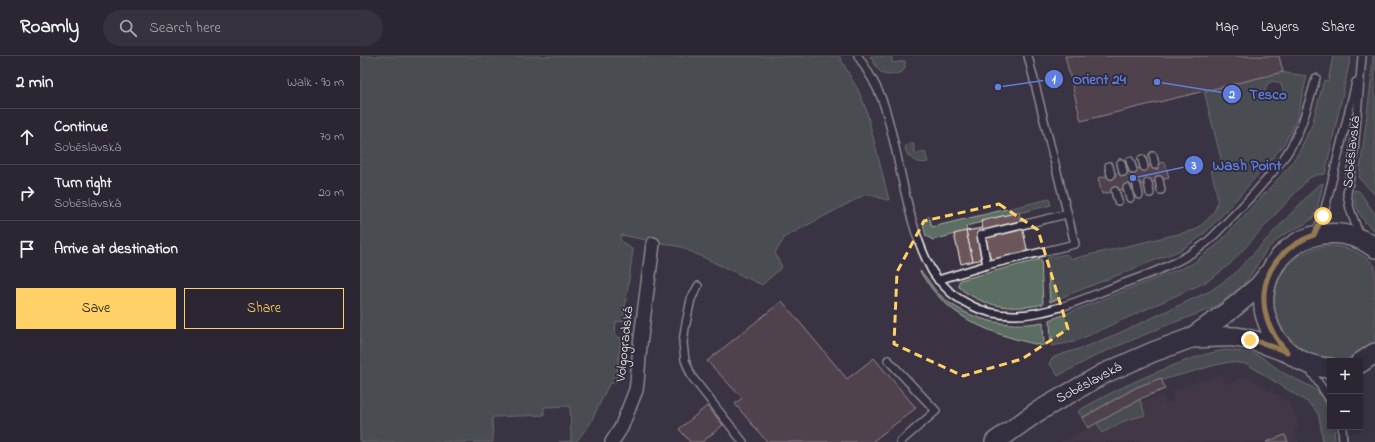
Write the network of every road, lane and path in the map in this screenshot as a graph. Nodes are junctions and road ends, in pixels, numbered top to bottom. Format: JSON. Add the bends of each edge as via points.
{"nodes":[{"id":1,"x":858,"y":56,"type":"edge"},
{"id":2,"x":1028,"y":56,"type":"edge"},
{"id":3,"x":1362,"y":59,"type":"edge"},
{"id":4,"x":1316,"y":78,"type":"dead end"},
{"id":5,"x":1153,"y":156,"type":"dead end"},
{"id":6,"x":1142,"y":159,"type":"dead end"},
{"id":7,"x":1130,"y":161,"type":"dead end"},
{"id":8,"x":1121,"y":163,"type":"dead end"},
{"id":9,"x":1155,"y":164,"type":"dead end"},
{"id":10,"x":1109,"y":166,"type":"dead end"},
{"id":11,"x":1144,"y":167,"type":"dead end"},
{"id":12,"x":1133,"y":170,"type":"dead end"},
{"id":13,"x":1123,"y":172,"type":"dead end"},
{"id":14,"x":1111,"y":175,"type":"dead end"},
{"id":15,"x":1159,"y":180,"type":"dead end"},
{"id":16,"x":1148,"y":183,"type":"dead end"},
{"id":17,"x":1137,"y":186,"type":"dead end"},
{"id":18,"x":1127,"y":188,"type":"dead end"},
{"id":19,"x":1161,"y":190,"type":"dead end"},
{"id":20,"x":1115,"y":191,"type":"dead end"},
{"id":21,"x":1150,"y":193,"type":"dead end"},
{"id":22,"x":1139,"y":195,"type":"dead end"},
{"id":23,"x":1130,"y":198,"type":"dead end"},
{"id":24,"x":1118,"y":201,"type":"dead end"},
{"id":25,"x":1067,"y":214,"type":"junction"},
{"id":26,"x":1314,"y":235,"type":"junction"},
{"id":27,"x":653,"y":244,"type":"dead end"},
{"id":28,"x":1368,"y":244,"type":"edge"},
{"id":29,"x":987,"y":265,"type":"junction"},
{"id":30,"x":1270,"y":272,"type":"junction"},
{"id":31,"x":938,"y":280,"type":"junction"},
{"id":32,"x":698,"y":286,"type":"dead end"},
{"id":33,"x":1191,"y":338,"type":"junction"},
{"id":34,"x":1287,"y":352,"type":"junction"},
{"id":35,"x":888,"y":360,"type":"dead end"},
{"id":36,"x":1306,"y":364,"type":"junction"},
{"id":37,"x":1327,"y":368,"type":"edge"},
{"id":38,"x":1327,"y":396,"type":"edge"},
{"id":39,"x":1342,"y":430,"type":"edge"},
{"id":40,"x":612,"y":442,"type":"edge"},
{"id":41,"x":743,"y":442,"type":"edge"},
{"id":42,"x":900,"y":442,"type":"edge"},
{"id":43,"x":995,"y":442,"type":"edge"},
{"id":44,"x":1343,"y":442,"type":"edge"}],
"edges":[{"from":1,"to":31,"type":"lane","via":[[877,86],[893,137],[920,244]]},
{"from":2,"to":25,"type":"lane"},
{"from":3,"to":26,"type":"lane","name":"Soběslavská","via":[[1323,216]]},
{"from":3,"to":28,"type":"lane","name":"Soběslavská","via":[[1354,151],[1347,194],[1350,209]]},
{"from":4,"to":31,"type":"lane","via":[[1300,129],[1281,162],[1216,234],[1186,256],[1134,280],[1058,309],[1032,314],[988,312],[951,293]]},
{"from":5,"to":9,"type":"lane"},
{"from":6,"to":11,"type":"lane"},
{"from":7,"to":12,"type":"lane"},
{"from":8,"to":13,"type":"lane"},
{"from":10,"to":14,"type":"lane"},
{"from":15,"to":19,"type":"lane"},
{"from":16,"to":21,"type":"lane"},
{"from":17,"to":22,"type":"lane"},
{"from":18,"to":23,"type":"lane"},
{"from":20,"to":24,"type":"lane"},
{"from":25,"to":29,"type":"lane","via":[[981,236]]},
{"from":25,"to":29,"type":"lane","via":[[1075,244]]},
{"from":26,"to":28,"type":"main road","name":"Soběslavská","via":[[1350,235]]},
{"from":26,"to":30,"type":"main road","name":"Soběslavská","via":[[1288,249]]},
{"from":27,"to":40,"type":"street","name":"Volgogradská","via":[[636,390],[621,428]]},
{"from":29,"to":31,"type":"lane"},
{"from":30,"to":33,"type":"main road","name":"Soběslavská","via":[[1229,311]]},
{"from":30,"to":34,"type":"main road","name":"Soběslavská","via":[[1264,294],[1266,316],[1270,330]]},
{"from":32,"to":41,"type":"lane","via":[[691,299],[685,328],[685,360],[692,377]]},
{"from":33,"to":34,"type":"main road","name":"Soběslavská","via":[[1233,337],[1263,343]]},
{"from":33,"to":43,"type":"main road","name":"Soběslavská","via":[[1103,374],[1037,412]]},
{"from":34,"to":36,"type":"main road","name":"Soběslavská"},
{"from":35,"to":42,"type":"lane","via":[[936,411]]},
{"from":36,"to":37,"type":"main road","name":"Soběslavská"},
{"from":36,"to":38,"type":"lane"},
{"from":39,"to":44,"type":"lane"}]}
